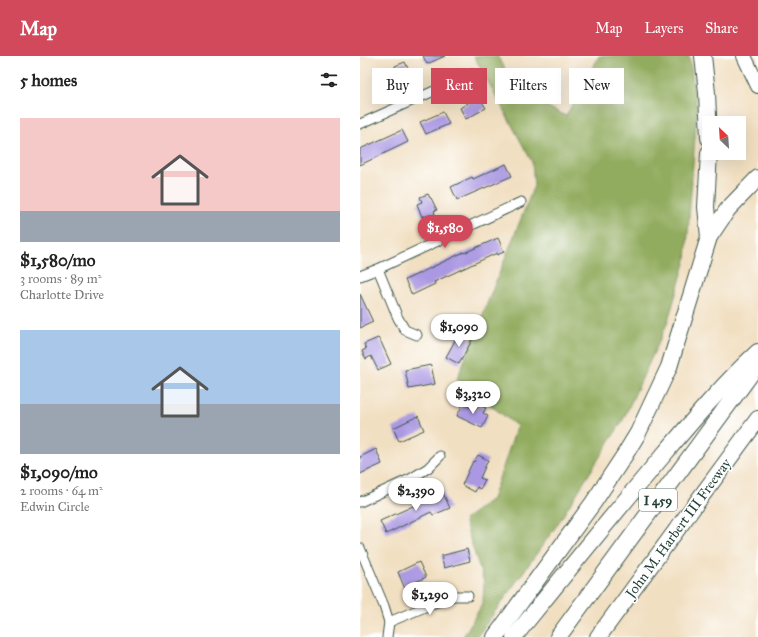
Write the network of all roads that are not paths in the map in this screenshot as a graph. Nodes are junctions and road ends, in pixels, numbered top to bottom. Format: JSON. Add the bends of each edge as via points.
{"nodes":[{"id":1,"x":702,"y":56,"type":"edge"},
{"id":2,"x":744,"y":56,"type":"edge"},
{"id":3,"x":758,"y":86,"type":"edge"},
{"id":4,"x":431,"y":92,"type":"edge"},
{"id":5,"x":708,"y":116,"type":"edge"},
{"id":6,"x":360,"y":124,"type":"edge"},
{"id":7,"x":709,"y":160,"type":"edge"},
{"id":8,"x":758,"y":178,"type":"edge"},
{"id":9,"x":521,"y":202,"type":"dead end"},
{"id":10,"x":709,"y":237,"type":"junction"},
{"id":11,"x":378,"y":269,"type":"junction"},
{"id":12,"x":360,"y":276,"type":"edge"},
{"id":13,"x":417,"y":335,"type":"dead end"},
{"id":14,"x":758,"y":352,"type":"edge"},
{"id":15,"x":758,"y":364,"type":"edge"},
{"id":16,"x":758,"y":419,"type":"edge"},
{"id":17,"x":440,"y":456,"type":"dead end"},
{"id":18,"x":360,"y":502,"type":"edge"},
{"id":19,"x":360,"y":548,"type":"edge"},
{"id":20,"x":468,"y":596,"type":"dead end"},
{"id":21,"x":389,"y":622,"type":"junction"},
{"id":22,"x":387,"y":637,"type":"edge"},
{"id":23,"x":495,"y":637,"type":"edge"},
{"id":24,"x":514,"y":637,"type":"edge"},
{"id":25,"x":558,"y":637,"type":"edge"},
{"id":26,"x":599,"y":637,"type":"edge"}],
"edges":[{"from":1,"to":5,"type":"highway"},
{"from":2,"to":3,"type":"main road"},
{"from":4,"to":6,"type":"street"},
{"from":7,"to":10,"type":"highway","via":[[706,207]]},
{"from":8,"to":10,"type":"highway","via":[[728,209]]},
{"from":9,"to":11,"type":"street"},
{"from":10,"to":23,"type":"highway","via":[[669,367],[638,433],[593,503]]},
{"from":11,"to":12,"type":"street"},
{"from":11,"to":13,"type":"street","via":[[405,330]]},
{"from":14,"to":24,"type":"highway","via":[[692,422],[581,552]]},
{"from":15,"to":25,"type":"highway","number":"I 459"},
{"from":16,"to":26,"type":"highway","name":"John M. Harbert III Freeway","number":"I 459"},
{"from":17,"to":18,"type":"street","via":[[428,468],[412,478]]},
{"from":19,"to":21,"type":"street"},
{"from":20,"to":21,"type":"street","via":[[444,599]]},
{"from":21,"to":22,"type":"street"}]}
